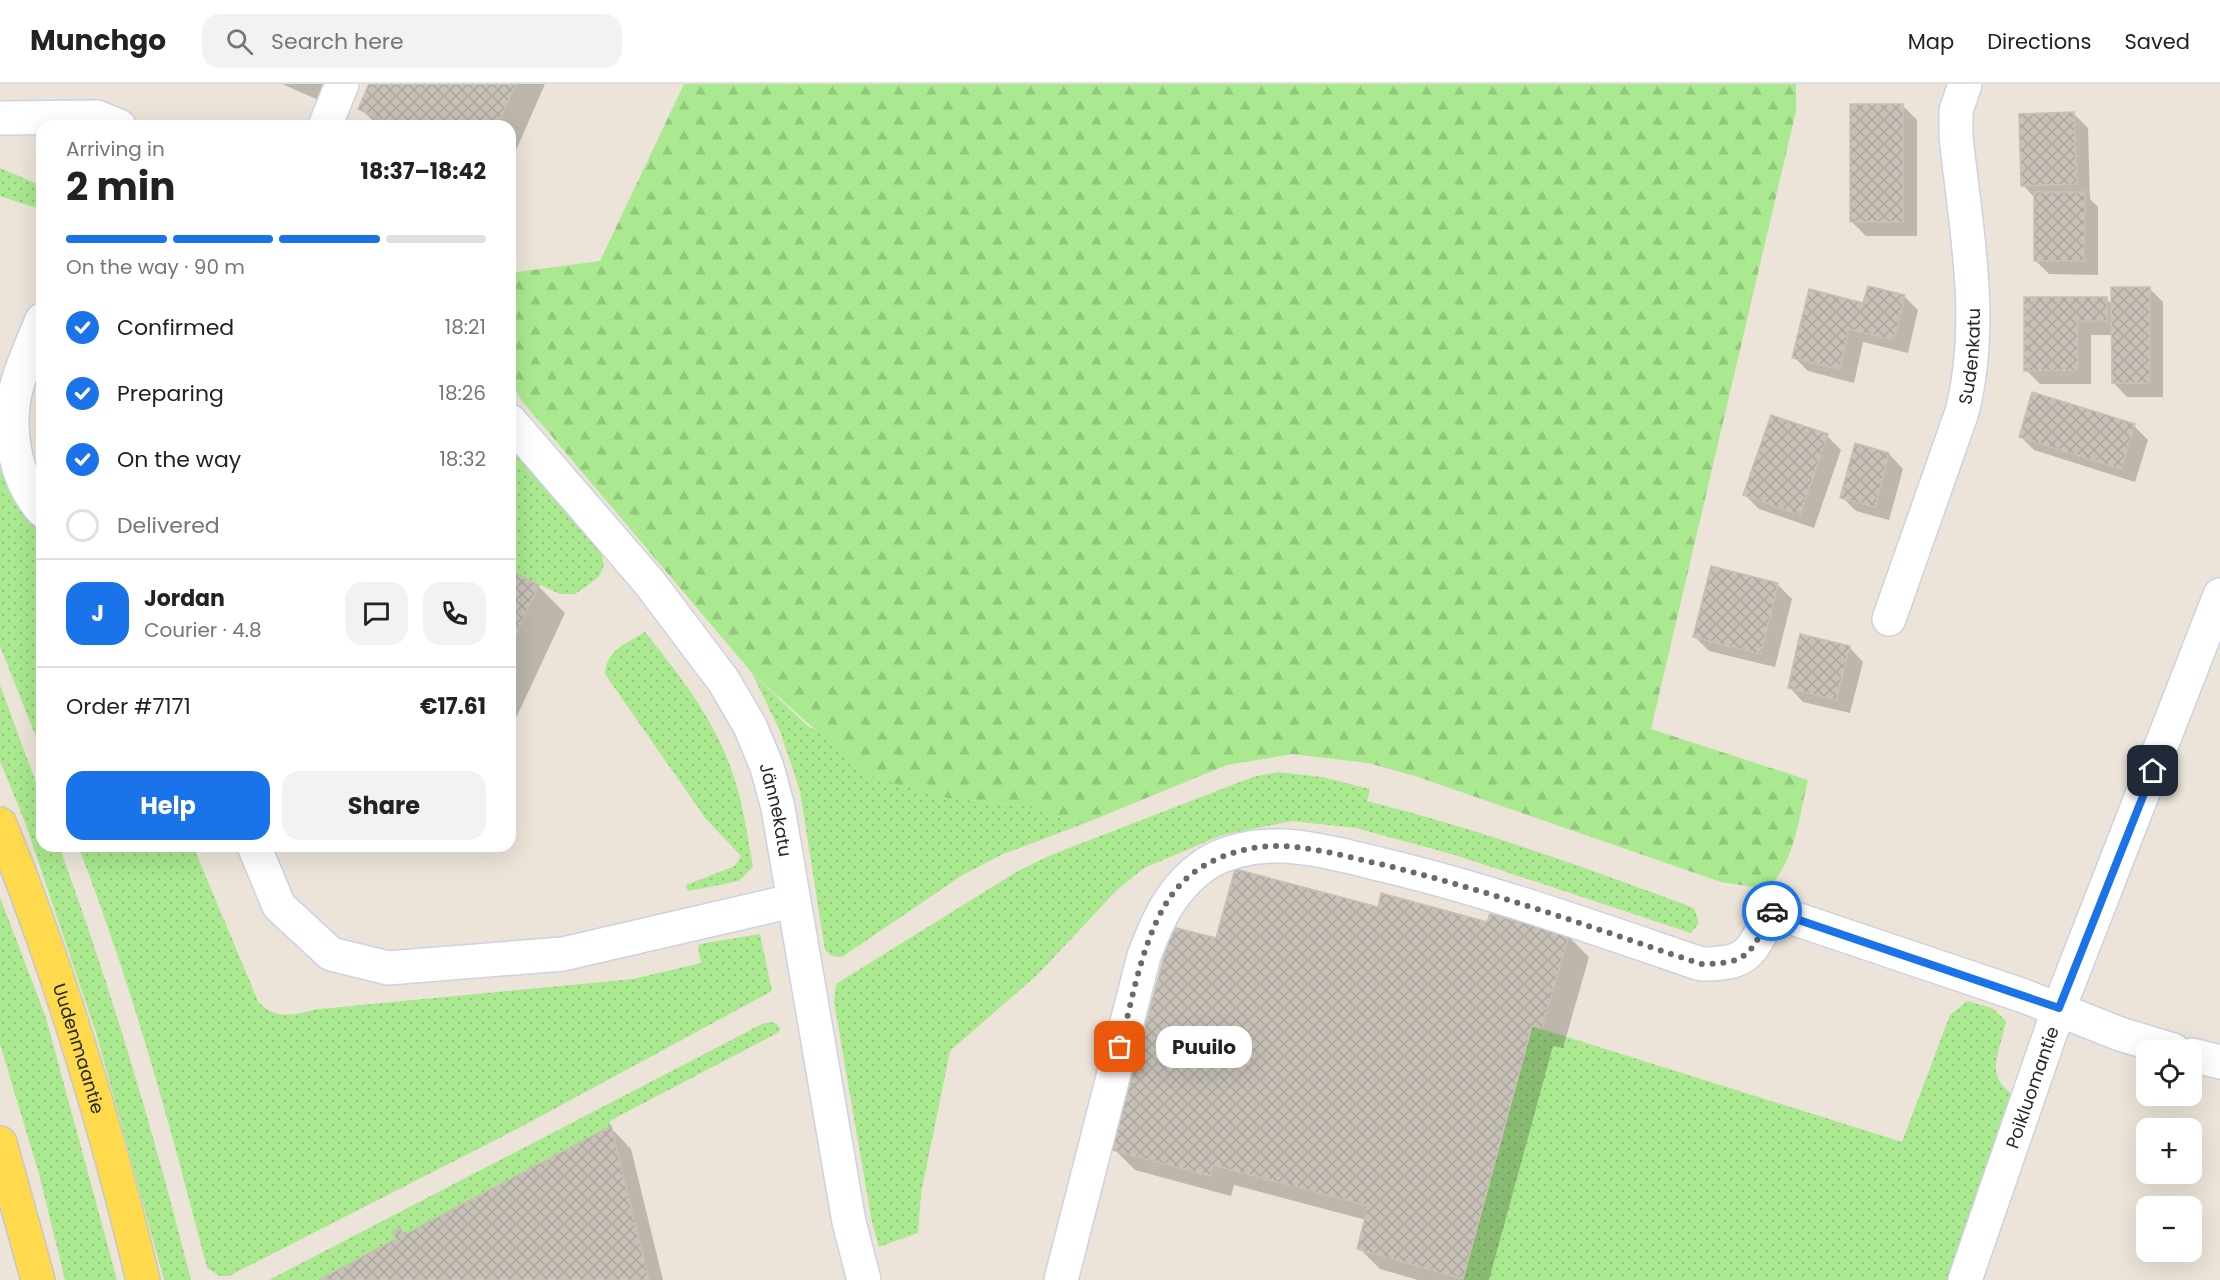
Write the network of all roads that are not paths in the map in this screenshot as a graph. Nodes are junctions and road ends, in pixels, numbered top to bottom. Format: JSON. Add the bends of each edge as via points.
{"nodes":[{"id":1,"x":342,"y":84,"type":"edge"},
{"id":2,"x":1965,"y":84,"type":"edge"},
{"id":3,"x":0,"y":118,"type":"edge"},
{"id":4,"x":105,"y":120,"type":"edge"},
{"id":5,"x":327,"y":120,"type":"edge"},
{"id":6,"x":36,"y":336,"type":"edge"},
{"id":7,"x":516,"y":428,"type":"edge"},
{"id":8,"x":36,"y":500,"type":"edge"},
{"id":9,"x":2220,"y":595,"type":"edge"},
{"id":10,"x":1889,"y":619,"type":"dead end"},
{"id":11,"x":0,"y":824,"type":"edge"},
{"id":12,"x":256,"y":852,"type":"edge"},
{"id":13,"x":792,"y":901,"type":"junction"},
{"id":14,"x":2059,"y":1008,"type":"junction"},
{"id":15,"x":2140,"y":1040,"type":"edge"},
{"id":16,"x":2202,"y":1058,"type":"edge"},
{"id":17,"x":2220,"y":1062,"type":"edge"},
{"id":18,"x":0,"y":1143,"type":"edge"},
{"id":19,"x":38,"y":1280,"type":"edge"},
{"id":20,"x":143,"y":1280,"type":"edge"},
{"id":21,"x":864,"y":1280,"type":"edge"},
{"id":22,"x":1061,"y":1280,"type":"edge"},
{"id":23,"x":1965,"y":1280,"type":"edge"}],
"edges":[{"from":1,"to":5,"type":"street"},
{"from":2,"to":10,"type":"street","name":"Sudenkatu","via":[[1956,111],[1956,137],[1974,307],[1970,380]]},
{"from":3,"to":4,"type":"street"},
{"from":6,"to":8,"type":"street","via":[[16,389],[11,430],[20,473]]},
{"from":7,"to":13,"type":"street","name":"Jännekatu","via":[[649,582],[723,680],[750,726],[778,808]]},
{"from":9,"to":14,"type":"street","name":"Poikluomantie"},
{"from":11,"to":20,"type":"main road","name":"Uudenmaantie","via":[[80,1049]]},
{"from":12,"to":13,"type":"street","via":[[279,906],[332,954],[388,968],[563,954]]},
{"from":13,"to":21,"type":"street","name":"Jännekatu","via":[[849,1222]]},
{"from":14,"to":15,"type":"street"},
{"from":14,"to":22,"type":"street","via":[[1772,910],[1755,944],[1741,960],[1701,964],[1458,882],[1346,856],[1278,846],[1238,851],[1208,863],[1179,886],[1159,917],[1144,956]]},
{"from":14,"to":23,"type":"street","name":"Poikluomantie"},
{"from":16,"to":17,"type":"street"},
{"from":18,"to":19,"type":"main road"}]}
